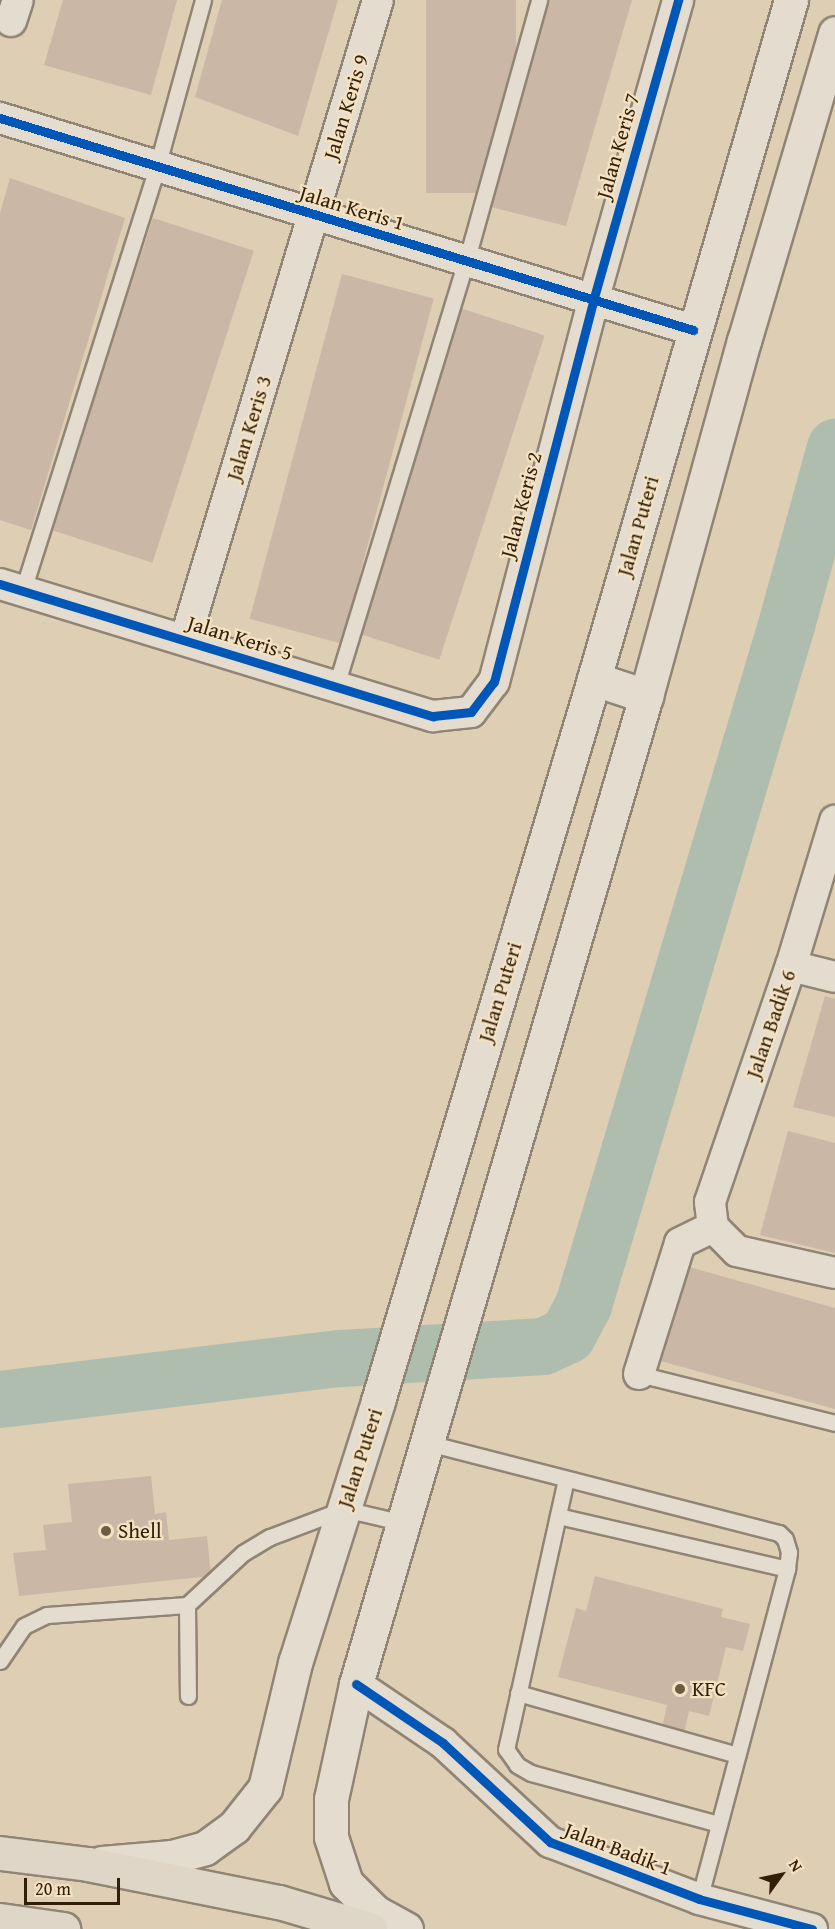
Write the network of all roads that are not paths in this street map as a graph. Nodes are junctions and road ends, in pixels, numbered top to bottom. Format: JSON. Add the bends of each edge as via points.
{"nodes":[{"id":1,"x":203,"y":0,"type":"edge"},
{"id":2,"x":378,"y":0,"type":"edge"},
{"id":3,"x":539,"y":0,"type":"edge"},
{"id":4,"x":678,"y":0,"type":"edge"},
{"id":5,"x":791,"y":0,"type":"edge"},
{"id":6,"x":835,"y":33,"type":"edge"},
{"id":7,"x":0,"y":118,"type":"edge"},
{"id":8,"x":157,"y":167,"type":"junction"},
{"id":9,"x":313,"y":215,"type":"junction"},
{"id":10,"x":466,"y":262,"type":"junction"},
{"id":11,"x":593,"y":301,"type":"junction"},
{"id":12,"x":693,"y":330,"type":"junction"},
{"id":13,"x":12,"y":587,"type":"edge"},
{"id":14,"x":185,"y":640,"type":"junction"},
{"id":15,"x":594,"y":679,"type":"junction"},
{"id":16,"x":336,"y":686,"type":"junction"},
{"id":17,"x":646,"y":696,"type":"junction"},
{"id":18,"x":471,"y":712,"type":"joint"},
{"id":19,"x":835,"y":821,"type":"edge"},
{"id":20,"x":791,"y":966,"type":"junction"},
{"id":21,"x":835,"y":977,"type":"edge"},
{"id":22,"x":712,"y":1227,"type":"junction"},
{"id":23,"x":835,"y":1273,"type":"edge"},
{"id":24,"x":639,"y":1374,"type":"joint"},
{"id":25,"x":835,"y":1423,"type":"edge"},
{"id":26,"x":432,"y":1429,"type":"junction"},
{"id":27,"x":566,"y":1479,"type":"junction"},
{"id":28,"x":344,"y":1509,"type":"junction"},
{"id":29,"x":558,"y":1516,"type":"junction"},
{"id":30,"x":404,"y":1523,"type":"junction"},
{"id":31,"x":787,"y":1569,"type":"junction"},
{"id":32,"x":187,"y":1605,"type":"junction"},
{"id":33,"x":0,"y":1661,"type":"edge"},
{"id":34,"x":356,"y":1684,"type":"junction"},
{"id":35,"x":518,"y":1693,"type":"junction"},
{"id":36,"x":188,"y":1696,"type":"dead end"},
{"id":37,"x":737,"y":1755,"type":"junction"},
{"id":38,"x":719,"y":1824,"type":"junction"},
{"id":39,"x":0,"y":1852,"type":"edge"},
{"id":40,"x":88,"y":1864,"type":"junction"},
{"id":41,"x":699,"y":1899,"type":"junction"},
{"id":42,"x":0,"y":1920,"type":"edge"},
{"id":43,"x":63,"y":1929,"type":"edge"},
{"id":44,"x":370,"y":1929,"type":"edge"},
{"id":45,"x":406,"y":1929,"type":"edge"},
{"id":46,"x":812,"y":1929,"type":"edge"}],
"edges":[{"from":1,"to":8,"type":"lane"},
{"from":2,"to":9,"type":"street","name":"Jalan Keris 9"},
{"from":3,"to":10,"type":"lane"},
{"from":4,"to":11,"type":"street","name":"Jalan Keris 7"},
{"from":5,"to":12,"type":"main road","name":"Jalan Puteri"},
{"from":6,"to":17,"type":"main road","via":[[744,341]]},
{"from":7,"to":8,"type":"street","name":"Jalan Keris 1"},
{"from":8,"to":9,"type":"street","name":"Jalan Keris 1"},
{"from":8,"to":13,"type":"lane"},
{"from":9,"to":10,"type":"street","name":"Jalan Keris 1"},
{"from":9,"to":14,"type":"street","name":"Jalan Keris 3"},
{"from":10,"to":11,"type":"street","name":"Jalan Keris 1"},
{"from":10,"to":16,"type":"lane"},
{"from":11,"to":12,"type":"street","name":"Jalan Keris 1"},
{"from":11,"to":18,"type":"street","name":"Jalan Keris 2","via":[[494,682]]},
{"from":12,"to":15,"type":"main road","name":"Jalan Puteri"},
{"from":13,"to":14,"type":"street","name":"Jalan Keris 5"},
{"from":14,"to":16,"type":"street","name":"Jalan Keris 5"},
{"from":15,"to":17,"type":"main road"},
{"from":15,"to":28,"type":"main road","name":"Jalan Puteri"},
{"from":16,"to":18,"type":"street","name":"Jalan Keris 5","via":[[433,716]]},
{"from":17,"to":26,"type":"main road"},
{"from":19,"to":20,"type":"street","name":"Jalan Badik 6"},
{"from":20,"to":21,"type":"street"},
{"from":20,"to":22,"type":"street","name":"Jalan Badik 6","via":[[710,1202]]},
{"from":22,"to":23,"type":"street","via":[[737,1251]]},
{"from":22,"to":24,"type":"street","via":[[680,1243]]},
{"from":24,"to":25,"type":"lane"},
{"from":26,"to":27,"type":"lane"},
{"from":26,"to":30,"type":"main road"},
{"from":27,"to":29,"type":"lane"},
{"from":27,"to":31,"type":"lane","via":[[779,1533],[789,1552]]},
{"from":28,"to":30,"type":"lane"},
{"from":28,"to":32,"type":"lane","via":[[270,1537],[243,1553]]},
{"from":28,"to":40,"type":"main road","name":"Jalan Puteri","via":[[295,1663],[265,1788],[234,1827],[205,1848],[172,1857]]},
{"from":29,"to":31,"type":"lane"},
{"from":29,"to":35,"type":"lane"},
{"from":30,"to":34,"type":"main road"},
{"from":31,"to":37,"type":"lane"},
{"from":32,"to":33,"type":"lane","via":[[47,1615],[24,1626]]},
{"from":32,"to":36,"type":"lane"},
{"from":34,"to":41,"type":"street","name":"Jalan Badik 1","via":[[443,1743],[550,1842]]},
{"from":34,"to":45,"type":"main road","via":[[331,1799],[331,1837],[346,1883],[374,1911]]},
{"from":35,"to":37,"type":"lane"},
{"from":35,"to":38,"type":"lane","via":[[506,1749],[517,1766]]},
{"from":37,"to":38,"type":"lane"},
{"from":38,"to":41,"type":"lane"},
{"from":39,"to":40,"type":"highway"},
{"from":40,"to":44,"type":"highway","via":[[279,1902]]},
{"from":41,"to":46,"type":"street","name":"Jalan Badik 1"},
{"from":42,"to":43,"type":"highway"}]}
